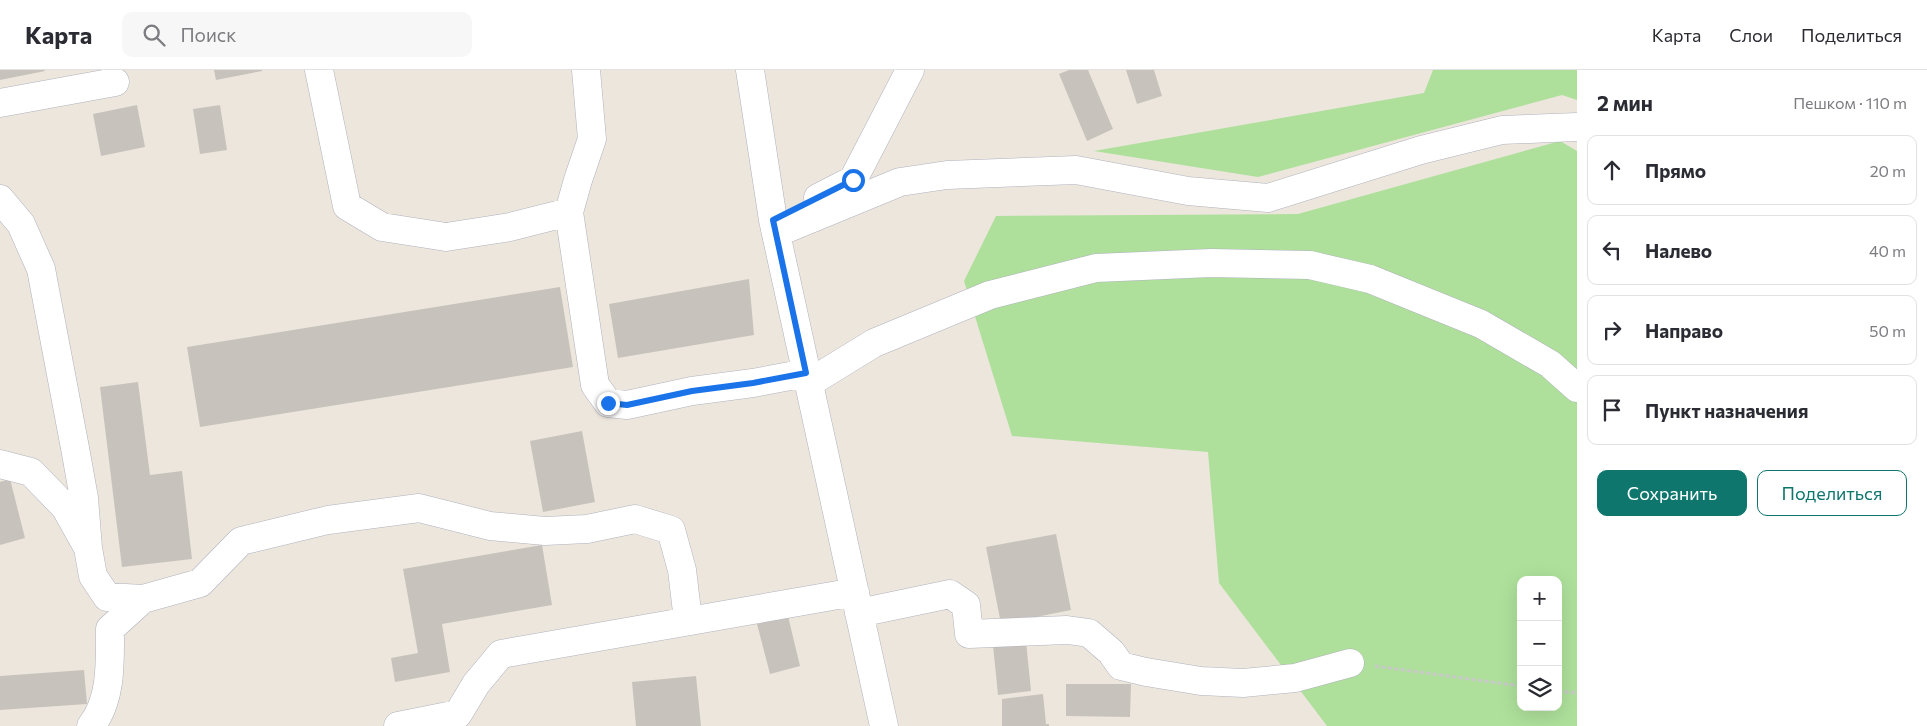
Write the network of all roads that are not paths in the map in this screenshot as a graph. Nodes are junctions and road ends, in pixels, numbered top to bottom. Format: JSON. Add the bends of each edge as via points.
{"nodes":[{"id":1,"x":319,"y":70,"type":"edge"},
{"id":2,"x":586,"y":70,"type":"edge"},
{"id":3,"x":750,"y":70,"type":"edge"},
{"id":4,"x":910,"y":70,"type":"edge"},
{"id":5,"x":115,"y":82,"type":"dead end"},
{"id":6,"x":0,"y":103,"type":"edge"},
{"id":7,"x":1577,"y":127,"type":"edge"},
{"id":8,"x":0,"y":199,"type":"edge"},
{"id":9,"x":569,"y":212,"type":"junction"},
{"id":10,"x":775,"y":226,"type":"junction"},
{"id":11,"x":807,"y":378,"type":"junction"},
{"id":12,"x":1577,"y":388,"type":"edge"},
{"id":13,"x":0,"y":464,"type":"edge"},
{"id":14,"x":88,"y":548,"type":"junction"},
{"id":15,"x":144,"y":599,"type":"junction"},
{"id":16,"x":857,"y":603,"type":"junction"},
{"id":17,"x":688,"y":620,"type":"junction"},
{"id":18,"x":1350,"y":663,"type":"road end"},
{"id":19,"x":91,"y":726,"type":"edge"},
{"id":20,"x":398,"y":726,"type":"edge"},
{"id":21,"x":884,"y":726,"type":"edge"}],
"edges":[{"from":1,"to":9,"type":"street","via":[[346,206],[382,227],[446,237],[510,227]]},
{"from":2,"to":9,"type":"street","via":[[592,139]]},
{"from":3,"to":10,"type":"street"},
{"from":4,"to":10,"type":"street","via":[[853,180]]},
{"from":5,"to":6,"type":"street"},
{"from":7,"to":10,"type":"street","via":[[1502,130],[1421,150],[1268,198],[1188,192],[1076,170],[947,175],[900,182]]},
{"from":8,"to":14,"type":"street","via":[[21,224],[41,269],[76,448]]},
{"from":9,"to":11,"type":"street","via":[[595,385],[608,403],[627,405],[692,391]]},
{"from":10,"to":11,"type":"street"},
{"from":11,"to":12,"type":"street","via":[[874,343],[990,295],[1096,268],[1211,263],[1310,265],[1370,279],[1482,324],[1550,364]]},
{"from":11,"to":16,"type":"street"},
{"from":13,"to":14,"type":"street","via":[[31,472],[65,507]]},
{"from":14,"to":15,"type":"street","via":[[93,576],[107,597]]},
{"from":15,"to":17,"type":"street","via":[[200,583],[241,541],[328,520],[419,508],[490,526],[545,531],[587,529],[635,519],[671,530],[682,570]]},
{"from":15,"to":19,"type":"street","via":[[110,630],[110,670],[100,715]]},
{"from":16,"to":17,"type":"street","via":[[794,604]]},
{"from":16,"to":18,"type":"street","via":[[950,594],[966,606],[969,634],[1067,630],[1089,633],[1122,666],[1201,681],[1244,683],[1295,678]]},
{"from":16,"to":21,"type":"street"},
{"from":17,"to":20,"type":"street","via":[[502,654],[476,684],[458,714]]}]}
